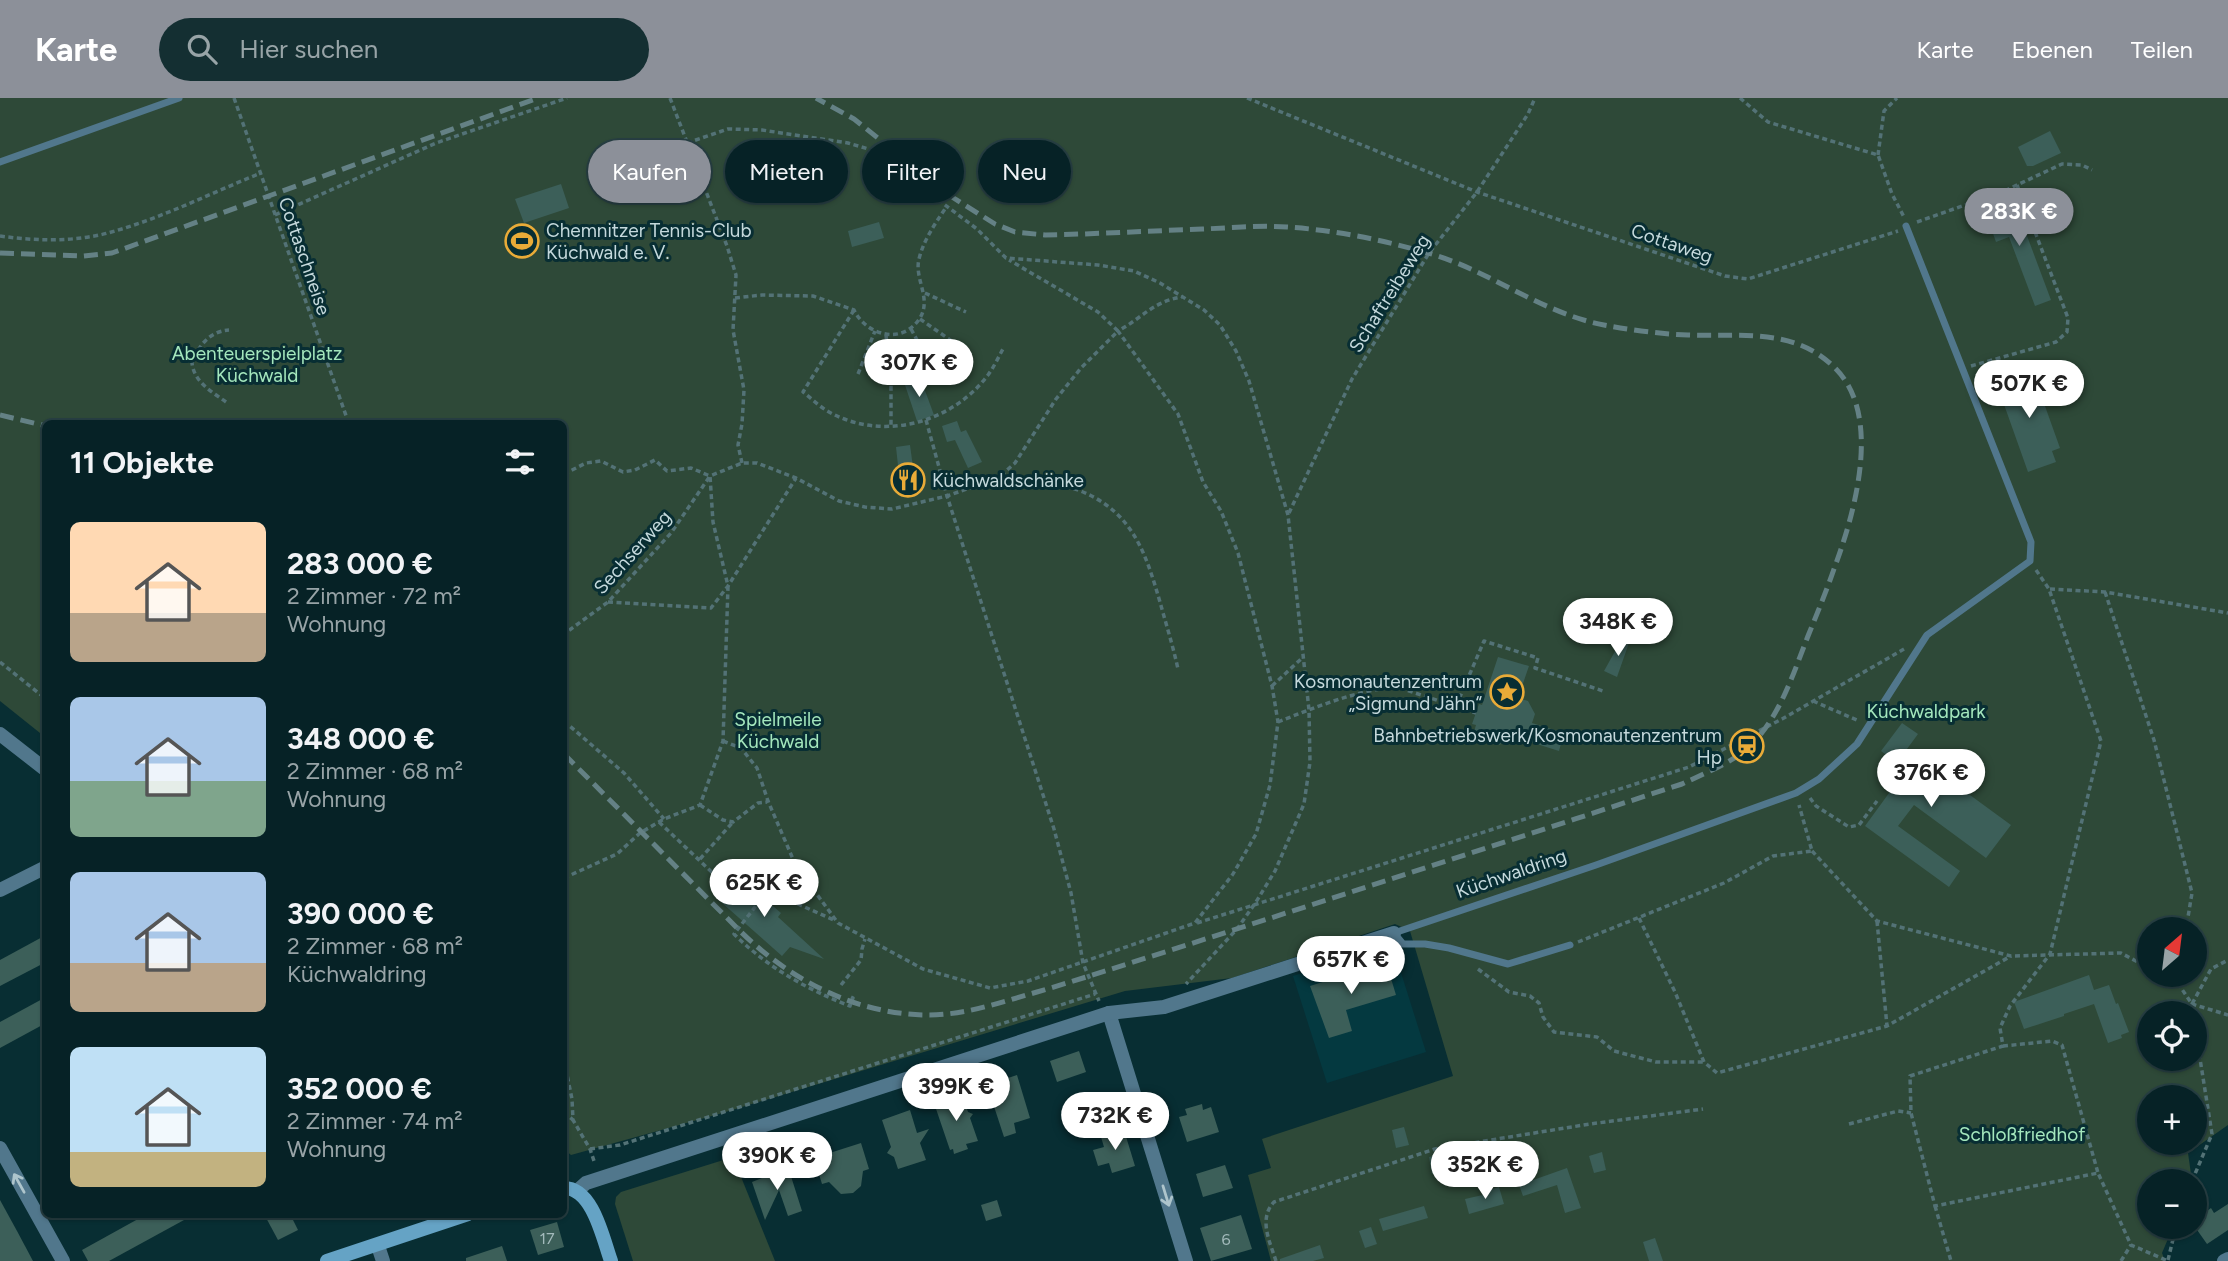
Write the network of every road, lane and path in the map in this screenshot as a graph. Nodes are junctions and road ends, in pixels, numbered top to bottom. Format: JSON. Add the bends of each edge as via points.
{"nodes":[{"id":1,"x":179,"y":98,"type":"edge"},
{"id":2,"x":234,"y":98,"type":"edge"},
{"id":3,"x":567,"y":98,"type":"edge"},
{"id":4,"x":670,"y":98,"type":"edge"},
{"id":5,"x":1535,"y":98,"type":"edge"},
{"id":6,"x":1740,"y":98,"type":"edge"},
{"id":7,"x":1897,"y":98,"type":"edge"},
{"id":8,"x":1251,"y":99,"type":"edge"},
{"id":9,"x":686,"y":140,"type":"edge"},
{"id":10,"x":696,"y":140,"type":"edge"},
{"id":11,"x":1878,"y":155,"type":"junction"},
{"id":12,"x":0,"y":162,"type":"edge"},
{"id":13,"x":2092,"y":170,"type":"dead end"},
{"id":14,"x":261,"y":173,"type":"junction"},
{"id":15,"x":2017,"y":185,"type":"junction"},
{"id":16,"x":1477,"y":192,"type":"junction"},
{"id":17,"x":710,"y":203,"type":"edge"},
{"id":18,"x":947,"y":206,"type":"junction"},
{"id":19,"x":275,"y":215,"type":"junction"},
{"id":20,"x":1906,"y":226,"type":"junction"},
{"id":21,"x":0,"y":236,"type":"edge"},
{"id":22,"x":1006,"y":258,"type":"junction"},
{"id":23,"x":925,"y":293,"type":"junction"},
{"id":24,"x":1182,"y":297,"type":"junction"},
{"id":25,"x":735,"y":298,"type":"junction"},
{"id":26,"x":854,"y":310,"type":"junction"},
{"id":27,"x":966,"y":312,"type":"dead end"},
{"id":28,"x":920,"y":319,"type":"junction"},
{"id":29,"x":911,"y":328,"type":"junction"},
{"id":30,"x":229,"y":330,"type":"dead end"},
{"id":31,"x":875,"y":331,"type":"junction"},
{"id":32,"x":1118,"y":331,"type":"junction"},
{"id":33,"x":886,"y":335,"type":"junction"},
{"id":34,"x":956,"y":344,"type":"dead end"},
{"id":35,"x":1004,"y":347,"type":"dead end"},
{"id":36,"x":932,"y":367,"type":"dead end"},
{"id":37,"x":1962,"y":368,"type":"junction"},
{"id":38,"x":858,"y":374,"type":"dead end"},
{"id":39,"x":226,"y":402,"type":"dead end"},
{"id":40,"x":348,"y":420,"type":"edge"},
{"id":41,"x":926,"y":420,"type":"junction"},
{"id":42,"x":891,"y":426,"type":"junction"},
{"id":43,"x":742,"y":463,"type":"junction"},
{"id":44,"x":567,"y":472,"type":"edge"},
{"id":45,"x":710,"y":476,"type":"junction"},
{"id":46,"x":796,"y":478,"type":"junction"},
{"id":47,"x":999,"y":478,"type":"junction"},
{"id":48,"x":947,"y":496,"type":"junction"},
{"id":49,"x":1288,"y":515,"type":"junction"},
{"id":50,"x":2030,"y":561,"type":"junction"},
{"id":51,"x":728,"y":586,"type":"junction"},
{"id":52,"x":2049,"y":589,"type":"junction"},
{"id":53,"x":2105,"y":592,"type":"junction"},
{"id":54,"x":608,"y":602,"type":"junction"},
{"id":55,"x":2228,"y":613,"type":"edge"},
{"id":56,"x":567,"y":632,"type":"edge"},
{"id":57,"x":1905,"y":649,"type":"dead end"},
{"id":58,"x":1303,"y":658,"type":"junction"},
{"id":59,"x":0,"y":662,"type":"edge"},
{"id":60,"x":1178,"y":669,"type":"dead end"},
{"id":61,"x":1272,"y":686,"type":"junction"},
{"id":62,"x":1603,"y":691,"type":"dead end"},
{"id":63,"x":42,"y":696,"type":"edge"},
{"id":64,"x":1813,"y":701,"type":"junction"},
{"id":65,"x":1456,"y":706,"type":"junction"},
{"id":66,"x":1309,"y":710,"type":"junction"},
{"id":67,"x":1476,"y":713,"type":"dead end"},
{"id":68,"x":1278,"y":722,"type":"junction"},
{"id":69,"x":567,"y":724,"type":"edge"},
{"id":70,"x":1868,"y":728,"type":"junction"},
{"id":71,"x":0,"y":734,"type":"edge"},
{"id":72,"x":723,"y":741,"type":"junction"},
{"id":73,"x":42,"y":767,"type":"edge"},
{"id":74,"x":1800,"y":790,"type":"junction"},
{"id":75,"x":1877,"y":800,"type":"dead end"},
{"id":76,"x":768,"y":801,"type":"junction"},
{"id":77,"x":700,"y":805,"type":"junction"},
{"id":78,"x":664,"y":819,"type":"junction"},
{"id":79,"x":659,"y":822,"type":"junction"},
{"id":80,"x":733,"y":822,"type":"junction"},
{"id":81,"x":1812,"y":851,"type":"junction"},
{"id":82,"x":699,"y":860,"type":"junction"},
{"id":83,"x":42,"y":869,"type":"edge"},
{"id":84,"x":567,"y":877,"type":"edge"},
{"id":85,"x":720,"y":880,"type":"junction"},
{"id":86,"x":730,"y":881,"type":"junction"},
{"id":87,"x":0,"y":890,"type":"edge"},
{"id":88,"x":766,"y":893,"type":"junction"},
{"id":89,"x":1256,"y":902,"type":"junction"},
{"id":90,"x":2188,"y":917,"type":"edge"},
{"id":91,"x":1639,"y":918,"type":"junction"},
{"id":92,"x":1877,"y":921,"type":"junction"},
{"id":93,"x":838,"y":923,"type":"junction"},
{"id":94,"x":1195,"y":923,"type":"junction"},
{"id":95,"x":1394,"y":933,"type":"junction"},
{"id":96,"x":865,"y":939,"type":"junction"},
{"id":97,"x":1570,"y":945,"type":"joint"},
{"id":98,"x":2050,"y":954,"type":"junction"},
{"id":99,"x":2011,"y":956,"type":"junction"},
{"id":100,"x":2228,"y":960,"type":"edge"},
{"id":101,"x":2137,"y":962,"type":"edge"},
{"id":102,"x":1083,"y":963,"type":"junction"},
{"id":103,"x":1477,"y":969,"type":"dead end"},
{"id":104,"x":842,"y":985,"type":"dead end"},
{"id":105,"x":1095,"y":994,"type":"junction"},
{"id":106,"x":851,"y":997,"type":"dead end"},
{"id":107,"x":2194,"y":1001,"type":"edge"},
{"id":108,"x":1164,"y":1007,"type":"junction"},
{"id":109,"x":2207,"y":1009,"type":"edge"},
{"id":110,"x":1109,"y":1013,"type":"junction"},
{"id":111,"x":2228,"y":1015,"type":"edge"},
{"id":112,"x":1887,"y":1026,"type":"junction"},
{"id":113,"x":2003,"y":1046,"type":"junction"},
{"id":114,"x":1704,"y":1062,"type":"junction"},
{"id":115,"x":2202,"y":1071,"type":"edge"},
{"id":116,"x":567,"y":1075,"type":"edge"},
{"id":117,"x":1703,"y":1109,"type":"dead end"},
{"id":118,"x":1911,"y":1113,"type":"junction"},
{"id":119,"x":567,"y":1115,"type":"edge"},
{"id":120,"x":573,"y":1120,"type":"junction"},
{"id":121,"x":1849,"y":1124,"type":"dead end"},
{"id":122,"x":0,"y":1148,"type":"edge"},
{"id":123,"x":590,"y":1149,"type":"junction"},
{"id":124,"x":2197,"y":1169,"type":"edge"},
{"id":125,"x":2098,"y":1173,"type":"junction"},
{"id":126,"x":601,"y":1178,"type":"junction"},
{"id":127,"x":570,"y":1190,"type":"edge"},
{"id":128,"x":1935,"y":1206,"type":"junction"},
{"id":129,"x":457,"y":1218,"type":"edge"},
{"id":130,"x":2173,"y":1239,"type":"edge"},
{"id":131,"x":2131,"y":1245,"type":"junction"},
{"id":132,"x":378,"y":1246,"type":"junction"},
{"id":133,"x":63,"y":1261,"type":"edge"},
{"id":134,"x":327,"y":1261,"type":"edge"},
{"id":135,"x":383,"y":1261,"type":"edge"},
{"id":136,"x":611,"y":1261,"type":"edge"},
{"id":137,"x":1186,"y":1261,"type":"edge"},
{"id":138,"x":1276,"y":1261,"type":"edge"},
{"id":139,"x":1951,"y":1261,"type":"edge"},
{"id":140,"x":2121,"y":1261,"type":"edge"},
{"id":141,"x":2168,"y":1261,"type":"edge"}],
"edges":[{"from":1,"to":12,"type":"lane"},
{"from":2,"to":14,"type":"path","name":"Cottaschneise"},
{"from":3,"to":19,"type":"path","via":[[436,143]]},
{"from":4,"to":9,"type":"path"},
{"from":5,"to":16,"type":"path","name":"Schaftreibeweg"},
{"from":6,"to":11,"type":"path","via":[[1768,122]]},
{"from":7,"to":11,"type":"path","via":[[1884,111]]},
{"from":8,"to":16,"type":"path","name":"Cottaweg"},
{"from":10,"to":18,"type":"path","via":[[728,129],[848,143],[872,150]]},
{"from":11,"to":20,"type":"path"},
{"from":13,"to":15,"type":"path","name":"Cottaweg","via":[[2062,164]]},
{"from":14,"to":19,"type":"path","name":"Cottaschneise"},
{"from":14,"to":21,"type":"path","via":[[108,233],[76,239]]},
{"from":15,"to":20,"type":"path","name":"Cottaweg"},
{"from":15,"to":37,"type":"path","via":[[2068,318],[2067,332],[2056,342]]},
{"from":16,"to":20,"type":"path","name":"Cottaweg","via":[[1725,276],[1748,279],[1893,235]]},
{"from":16,"to":49,"type":"path","name":"Schaftreibeweg","via":[[1429,253],[1352,379]]},
{"from":17,"to":25,"type":"path","via":[[736,275]]},
{"from":18,"to":22,"type":"path"},
{"from":18,"to":23,"type":"path","via":[[926,238],[917,264]]},
{"from":19,"to":40,"type":"path","name":"Cottaschneise"},
{"from":20,"to":37,"type":"lane"},
{"from":22,"to":24,"type":"path","via":[[1134,271]]},
{"from":22,"to":32,"type":"path","via":[[1098,312]]},
{"from":23,"to":27,"type":"path"},
{"from":23,"to":28,"type":"path"},
{"from":24,"to":32,"type":"path","via":[[1161,302]]},
{"from":24,"to":49,"type":"path","via":[[1205,310],[1236,351]]},
{"from":25,"to":26,"type":"path","via":[[813,296]]},
{"from":25,"to":43,"type":"path","via":[[733,330],[744,390],[738,445]]},
{"from":26,"to":31,"type":"path","via":[[859,320]]},
{"from":26,"to":42,"type":"path","via":[[803,392],[830,412],[866,425]]},
{"from":28,"to":29,"type":"path"},
{"from":28,"to":34,"type":"path"},
{"from":29,"to":33,"type":"path"},
{"from":29,"to":36,"type":"path"},
{"from":30,"to":39,"type":"path","via":[[210,335],[192,363],[203,385]]},
{"from":31,"to":33,"type":"path"},
{"from":31,"to":38,"type":"path"},
{"from":32,"to":47,"type":"path","via":[[1081,368],[1015,463]]},
{"from":32,"to":61,"type":"path","via":[[1178,414],[1203,482],[1221,511],[1238,553]]},
{"from":33,"to":42,"type":"path"},
{"from":35,"to":41,"type":"path","via":[[988,375],[965,399]]},
{"from":37,"to":50,"type":"lane","via":[[2031,542]]},
{"from":41,"to":42,"type":"path"},
{"from":41,"to":48,"type":"path"},
{"from":43,"to":45,"type":"path"},
{"from":43,"to":46,"type":"path","via":[[757,463]]},
{"from":44,"to":45,"type":"path","via":[[601,461],[623,472],[655,460],[667,471],[691,468]]},
{"from":45,"to":51,"type":"path","via":[[713,522]]},
{"from":45,"to":54,"type":"path","name":"Sechserweg","via":[[671,533]]},
{"from":46,"to":48,"type":"path","via":[[839,501],[865,507],[892,509]]},
{"from":46,"to":51,"type":"path"},
{"from":47,"to":48,"type":"path"},
{"from":47,"to":60,"type":"path","via":[[1052,483],[1083,492],[1123,519],[1149,563]]},
{"from":48,"to":102,"type":"path","via":[[1054,829]]},
{"from":49,"to":58,"type":"path"},
{"from":50,"to":52,"type":"path"},
{"from":50,"to":70,"type":"lane","name":"Küchwaldring","via":[[1927,635]]},
{"from":51,"to":54,"type":"path","via":[[711,608]]},
{"from":51,"to":72,"type":"path"},
{"from":52,"to":53,"type":"path"},
{"from":52,"to":98,"type":"path","via":[[2101,741]]},
{"from":53,"to":55,"type":"path"},
{"from":53,"to":90,"type":"path","via":[[2154,740],[2192,893]]},
{"from":54,"to":56,"type":"path","name":"Sechserweg"},
{"from":57,"to":64,"type":"path"},
{"from":58,"to":61,"type":"path"},
{"from":58,"to":66,"type":"path"},
{"from":59,"to":63,"type":"path"},
{"from":61,"to":68,"type":"path"},
{"from":62,"to":65,"type":"path","via":[[1535,668],[1538,658],[1484,641]]},
{"from":64,"to":70,"type":"path"},
{"from":64,"to":89,"type":"path","via":[[1689,767]]},
{"from":65,"to":66,"type":"path","via":[[1397,687],[1370,690]]},
{"from":65,"to":67,"type":"path"},
{"from":66,"to":68,"type":"path"},
{"from":66,"to":89,"type":"path","via":[[1310,762],[1304,804],[1275,872]]},
{"from":68,"to":94,"type":"path","via":[[1270,785],[1255,834],[1233,874]]},
{"from":69,"to":78,"type":"path","via":[[624,773]]},
{"from":70,"to":74,"type":"lane","name":"Küchwaldring","via":[[1841,761]]},
{"from":71,"to":73,"type":"street"},
{"from":72,"to":76,"type":"path","via":[[741,748],[757,768]]},
{"from":72,"to":77,"type":"path"},
{"from":74,"to":75,"type":"path","via":[[1849,827],[1859,825]]},
{"from":74,"to":81,"type":"path"},
{"from":74,"to":95,"type":"lane","name":"Küchwaldring"},
{"from":76,"to":80,"type":"path"},
{"from":76,"to":93,"type":"path","via":[[796,866]]},
{"from":77,"to":78,"type":"path"},
{"from":77,"to":80,"type":"path"},
{"from":78,"to":79,"type":"path"},
{"from":79,"to":82,"type":"path"},
{"from":79,"to":84,"type":"path","via":[[640,832],[617,854]]},
{"from":80,"to":82,"type":"path"},
{"from":81,"to":91,"type":"path","via":[[1773,856],[1724,883]]},
{"from":81,"to":92,"type":"path"},
{"from":82,"to":85,"type":"path"},
{"from":83,"to":87,"type":"street"},
{"from":85,"to":86,"type":"path"},
{"from":85,"to":86,"type":"path","via":[[714,887],[725,893]]},
{"from":86,"to":88,"type":"path","via":[[740,869]]},
{"from":88,"to":93,"type":"path"},
{"from":88,"to":106,"type":"path","via":[[734,934],[771,967],[808,988],[850,1006]]},
{"from":89,"to":94,"type":"path"},
{"from":89,"to":108,"type":"path","via":[[1237,929]]},
{"from":91,"to":97,"type":"path"},
{"from":91,"to":114,"type":"path"},
{"from":92,"to":99,"type":"path"},
{"from":92,"to":112,"type":"path"},
{"from":93,"to":96,"type":"path"},
{"from":94,"to":102,"type":"path"},
{"from":95,"to":97,"type":"lane","via":[[1403,944],[1449,948],[1508,964]]},
{"from":95,"to":108,"type":"street","name":"Küchwaldring"},
{"from":96,"to":102,"type":"path","via":[[923,969],[990,988]]},
{"from":96,"to":104,"type":"path","via":[[861,961]]},
{"from":98,"to":99,"type":"path"},
{"from":98,"to":101,"type":"path","via":[[2121,953]]},
{"from":98,"to":113,"type":"path","via":[[2010,1006],[2000,1028]]},
{"from":99,"to":112,"type":"path"},
{"from":100,"to":107,"type":"path","via":[[2211,969]]},
{"from":102,"to":105,"type":"path"},
{"from":103,"to":114,"type":"path","via":[[1509,992],[1539,1003],[1554,1031],[1597,1037],[1614,1051],[1656,1062]]},
{"from":105,"to":110,"type":"path"},
{"from":105,"to":123,"type":"path","via":[[620,1145]]},
{"from":108,"to":110,"type":"street","name":"Küchwaldring"},
{"from":109,"to":111,"type":"path"},
{"from":110,"to":126,"type":"street","name":"Küchwaldring"},
{"from":110,"to":137,"type":"street","one_way":true},
{"from":112,"to":114,"type":"path","via":[[1717,1073]]},
{"from":113,"to":118,"type":"path","via":[[1910,1076]]},
{"from":113,"to":125,"type":"path","via":[[2052,1041],[2062,1045]]},
{"from":115,"to":124,"type":"path","via":[[2212,1134]]},
{"from":116,"to":120,"type":"path"},
{"from":117,"to":138,"type":"path","via":[[1435,1149],[1274,1202],[1266,1217],[1266,1232]]},
{"from":118,"to":121,"type":"path","via":[[1898,1111]]},
{"from":118,"to":128,"type":"path"},
{"from":119,"to":120,"type":"path"},
{"from":120,"to":123,"type":"path"},
{"from":133,"to":122,"type":"street","one_way":true},
{"from":123,"to":126,"type":"path"},
{"from":125,"to":128,"type":"path"},
{"from":125,"to":131,"type":"path"},
{"from":126,"to":127,"type":"street","name":"Küchwaldring"},
{"from":127,"to":136,"type":"main road","via":[[586,1199]]},
{"from":128,"to":139,"type":"path"},
{"from":129,"to":132,"type":"main road"},
{"from":130,"to":141,"type":"path"},
{"from":131,"to":140,"type":"path"},
{"from":131,"to":141,"type":"path"},
{"from":132,"to":134,"type":"main road"},
{"from":132,"to":135,"type":"street"}]}
